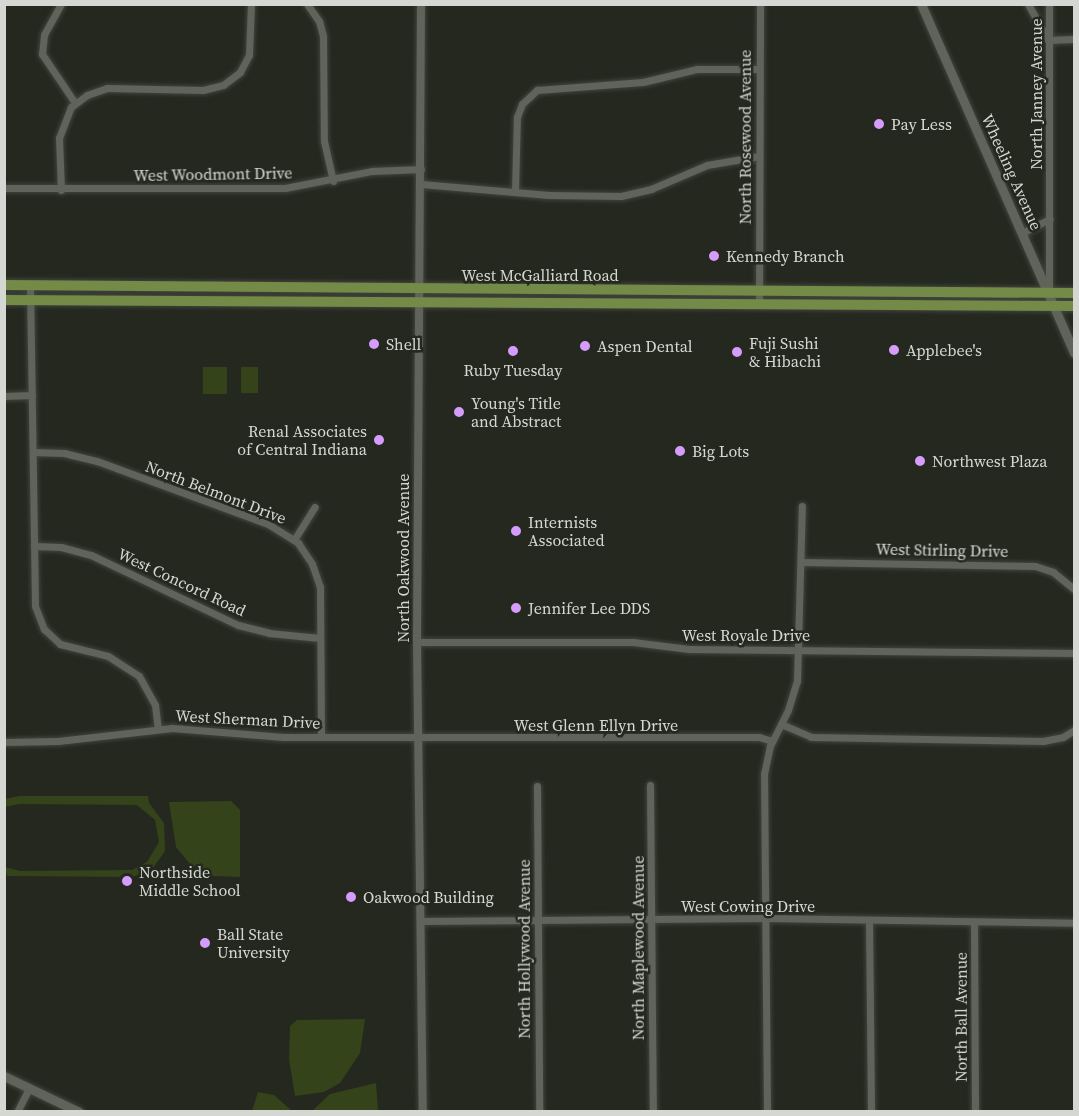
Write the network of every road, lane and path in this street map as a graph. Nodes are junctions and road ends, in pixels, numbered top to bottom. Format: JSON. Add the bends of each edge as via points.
{"nodes":[{"id":1,"x":61,"y":4,"type":"edge"},
{"id":2,"x":251,"y":4,"type":"edge"},
{"id":3,"x":307,"y":4,"type":"edge"},
{"id":4,"x":421,"y":4,"type":"edge"},
{"id":5,"x":760,"y":4,"type":"edge"},
{"id":6,"x":921,"y":4,"type":"edge"},
{"id":7,"x":1028,"y":4,"type":"edge"},
{"id":8,"x":1049,"y":4,"type":"edge"},
{"id":9,"x":1074,"y":39,"type":"edge"},
{"id":10,"x":1048,"y":40,"type":"junction"},
{"id":11,"x":759,"y":69,"type":"junction"},
{"id":12,"x":75,"y":103,"type":"junction"},
{"id":13,"x":759,"y":156,"type":"junction"},
{"id":14,"x":421,"y":169,"type":"junction"},
{"id":15,"x":333,"y":181,"type":"junction"},
{"id":16,"x":421,"y":184,"type":"junction"},
{"id":17,"x":4,"y":188,"type":"edge"},
{"id":18,"x":62,"y":190,"type":"junction"},
{"id":19,"x":515,"y":191,"type":"junction"},
{"id":20,"x":1050,"y":219,"type":"junction"},
{"id":21,"x":1023,"y":233,"type":"junction"},
{"id":22,"x":4,"y":285,"type":"edge"},
{"id":23,"x":30,"y":285,"type":"junction"},
{"id":24,"x":421,"y":289,"type":"junction"},
{"id":25,"x":758,"y":292,"type":"junction"},
{"id":26,"x":1049,"y":293,"type":"junction"},
{"id":27,"x":1074,"y":293,"type":"edge"},
{"id":28,"x":4,"y":300,"type":"edge"},
{"id":29,"x":29,"y":300,"type":"junction"},
{"id":30,"x":421,"y":303,"type":"junction"},
{"id":31,"x":759,"y":305,"type":"junction"},
{"id":32,"x":1054,"y":306,"type":"junction"},
{"id":33,"x":1074,"y":306,"type":"edge"},
{"id":34,"x":1074,"y":353,"type":"edge"},
{"id":35,"x":4,"y":396,"type":"edge"},
{"id":36,"x":32,"y":396,"type":"junction"},
{"id":37,"x":33,"y":452,"type":"junction"},
{"id":38,"x":802,"y":506,"type":"dead end"},
{"id":39,"x":315,"y":507,"type":"dead end"},
{"id":40,"x":294,"y":540,"type":"junction"},
{"id":41,"x":33,"y":546,"type":"junction"},
{"id":42,"x":801,"y":562,"type":"junction"},
{"id":43,"x":1074,"y":589,"type":"edge"},
{"id":44,"x":320,"y":638,"type":"junction"},
{"id":45,"x":417,"y":642,"type":"junction"},
{"id":46,"x":800,"y":649,"type":"junction"},
{"id":47,"x":1074,"y":653,"type":"edge"},
{"id":48,"x":781,"y":724,"type":"junction"},
{"id":49,"x":158,"y":729,"type":"junction"},
{"id":50,"x":1074,"y":730,"type":"edge"},
{"id":51,"x":321,"y":737,"type":"junction"},
{"id":52,"x":418,"y":737,"type":"junction"},
{"id":53,"x":772,"y":741,"type":"junction"},
{"id":54,"x":4,"y":742,"type":"edge"},
{"id":55,"x":650,"y":785,"type":"dead end"},
{"id":56,"x":537,"y":786,"type":"dead end"},
{"id":57,"x":765,"y":918,"type":"junction"},
{"id":58,"x":651,"y":920,"type":"junction"},
{"id":59,"x":869,"y":920,"type":"junction"},
{"id":60,"x":421,"y":921,"type":"junction"},
{"id":61,"x":537,"y":921,"type":"junction"},
{"id":62,"x":974,"y":922,"type":"junction"},
{"id":63,"x":1074,"y":922,"type":"edge"},
{"id":64,"x":4,"y":1076,"type":"edge"},
{"id":65,"x":29,"y":1088,"type":"junction"},
{"id":66,"x":17,"y":1112,"type":"edge"},
{"id":67,"x":79,"y":1112,"type":"edge"},
{"id":68,"x":423,"y":1112,"type":"edge"},
{"id":69,"x":539,"y":1112,"type":"edge"},
{"id":70,"x":653,"y":1112,"type":"edge"},
{"id":71,"x":767,"y":1112,"type":"edge"},
{"id":72,"x":871,"y":1112,"type":"edge"},
{"id":73,"x":975,"y":1112,"type":"edge"}],
"edges":[{"from":1,"to":12,"type":"street","via":[[44,35],[42,54]]},
{"from":2,"to":12,"type":"street","via":[[249,56],[240,72],[223,85],[203,90],[107,88]]},
{"from":3,"to":15,"type":"street","via":[[319,21],[323,36],[324,141]]},
{"from":4,"to":14,"type":"street","name":"North Oakwood Avenue"},
{"from":5,"to":11,"type":"street","name":"North Rosewood Avenue"},
{"from":6,"to":21,"type":"main road","name":"Wheeling Avenue"},
{"from":7,"to":10,"type":"street"},
{"from":8,"to":10,"type":"street","name":"North Janney Avenue"},
{"from":9,"to":10,"type":"street"},
{"from":10,"to":20,"type":"street","name":"North Janney Avenue"},
{"from":11,"to":13,"type":"street","name":"North Rosewood Avenue"},
{"from":11,"to":19,"type":"street","via":[[697,69],[643,82],[537,90],[522,104],[518,117]]},
{"from":12,"to":18,"type":"street","via":[[62,124],[59,138]]},
{"from":13,"to":19,"type":"street","via":[[707,165],[651,189],[621,196]]},
{"from":13,"to":25,"type":"street","name":"North Rosewood Avenue"},
{"from":14,"to":15,"type":"street","name":"West Woodmont Drive","via":[[372,171]]},
{"from":14,"to":16,"type":"street","name":"North Oakwood Avenue"},
{"from":15,"to":18,"type":"street","name":"West Woodmont Drive","via":[[262,189]]},
{"from":16,"to":19,"type":"street"},
{"from":16,"to":24,"type":"street","name":"North Oakwood Avenue"},
{"from":17,"to":18,"type":"street","name":"West Woodmont Drive"},
{"from":20,"to":21,"type":"street"},
{"from":20,"to":26,"type":"street","name":"North Janney Avenue"},
{"from":21,"to":26,"type":"main road","name":"Wheeling Avenue"},
{"from":22,"to":23,"type":"main road","name":"West McGalliard Road"},
{"from":23,"to":24,"type":"main road","name":"West McGalliard Road"},
{"from":23,"to":29,"type":"street"},
{"from":24,"to":25,"type":"main road","name":"West McGalliard Road"},
{"from":24,"to":30,"type":"street","name":"North Oakwood Avenue"},
{"from":25,"to":26,"type":"main road","name":"West McGalliard Road"},
{"from":25,"to":31,"type":"street","name":"North Rosewood Avenue"},
{"from":26,"to":27,"type":"main road","name":"West McGalliard Road"},
{"from":26,"to":32,"type":"main road","name":"Wheeling Avenue"},
{"from":28,"to":29,"type":"main road","name":"West McGalliard Road"},
{"from":29,"to":30,"type":"main road","name":"West McGalliard Road"},
{"from":29,"to":36,"type":"street"},
{"from":30,"to":31,"type":"main road","name":"West McGalliard Road"},
{"from":30,"to":45,"type":"street","name":"North Oakwood Avenue"},
{"from":31,"to":32,"type":"main road","name":"West McGalliard Road"},
{"from":32,"to":33,"type":"main road","name":"West McGalliard Road"},
{"from":32,"to":34,"type":"main road","name":"Wheeling Avenue"},
{"from":35,"to":36,"type":"street"},
{"from":36,"to":37,"type":"street"},
{"from":37,"to":40,"type":"street","name":"North Belmont Drive","via":[[64,453],[97,461],[268,524]]},
{"from":37,"to":41,"type":"street"},
{"from":38,"to":42,"type":"street"},
{"from":39,"to":40,"type":"street"},
{"from":40,"to":44,"type":"street","name":"North Belmont Drive","via":[[308,556],[318,579]]},
{"from":41,"to":44,"type":"street","name":"West Concord Road","via":[[61,547],[91,555],[238,625],[268,633]]},
{"from":41,"to":49,"type":"street","via":[[34,606],[44,629],[67,648],[108,656],[132,670],[152,697]]},
{"from":42,"to":43,"type":"street","name":"West Stirling Drive","via":[[1035,566],[1053,572]]},
{"from":42,"to":46,"type":"street"},
{"from":44,"to":51,"type":"street","name":"North Belmont Drive"},
{"from":45,"to":46,"type":"street","name":"West Royale Drive","via":[[625,642],[689,649]]},
{"from":45,"to":52,"type":"street","name":"North Oakwood Avenue"},
{"from":46,"to":47,"type":"street","name":"West Royale Drive"},
{"from":46,"to":48,"type":"street","via":[[794,696]]},
{"from":48,"to":50,"type":"street","via":[[811,737],[1043,741]]},
{"from":48,"to":53,"type":"street"},
{"from":49,"to":51,"type":"street","name":"West Sherman Drive"},
{"from":49,"to":54,"type":"street","name":"West Sherman Drive","via":[[58,741]]},
{"from":51,"to":52,"type":"street","name":"West Sherman Drive"},
{"from":52,"to":53,"type":"street","name":"West Glenn Ellyn Drive","via":[[759,737]]},
{"from":52,"to":60,"type":"street","name":"North Oakwood Avenue"},
{"from":53,"to":57,"type":"street","via":[[764,774]]},
{"from":55,"to":58,"type":"street","name":"North Maplewood Avenue"},
{"from":56,"to":61,"type":"street","name":"North Hollywood Avenue"},
{"from":57,"to":58,"type":"street","name":"West Cowing Drive"},
{"from":57,"to":59,"type":"street","name":"West Cowing Drive"},
{"from":57,"to":71,"type":"street"},
{"from":58,"to":61,"type":"street","name":"West Cowing Drive"},
{"from":58,"to":70,"type":"street","name":"North Maplewood Avenue"},
{"from":59,"to":62,"type":"street","name":"West Cowing Drive"},
{"from":59,"to":72,"type":"street"},
{"from":60,"to":61,"type":"street","name":"West Cowing Drive"},
{"from":60,"to":68,"type":"street","name":"North Oakwood Avenue"},
{"from":61,"to":69,"type":"street","name":"North Hollywood Avenue"},
{"from":62,"to":63,"type":"street","name":"West Cowing Drive"},
{"from":62,"to":73,"type":"street","name":"North Ball Avenue"},
{"from":64,"to":65,"type":"main road"},
{"from":65,"to":66,"type":"street"},
{"from":65,"to":67,"type":"main road"}]}
